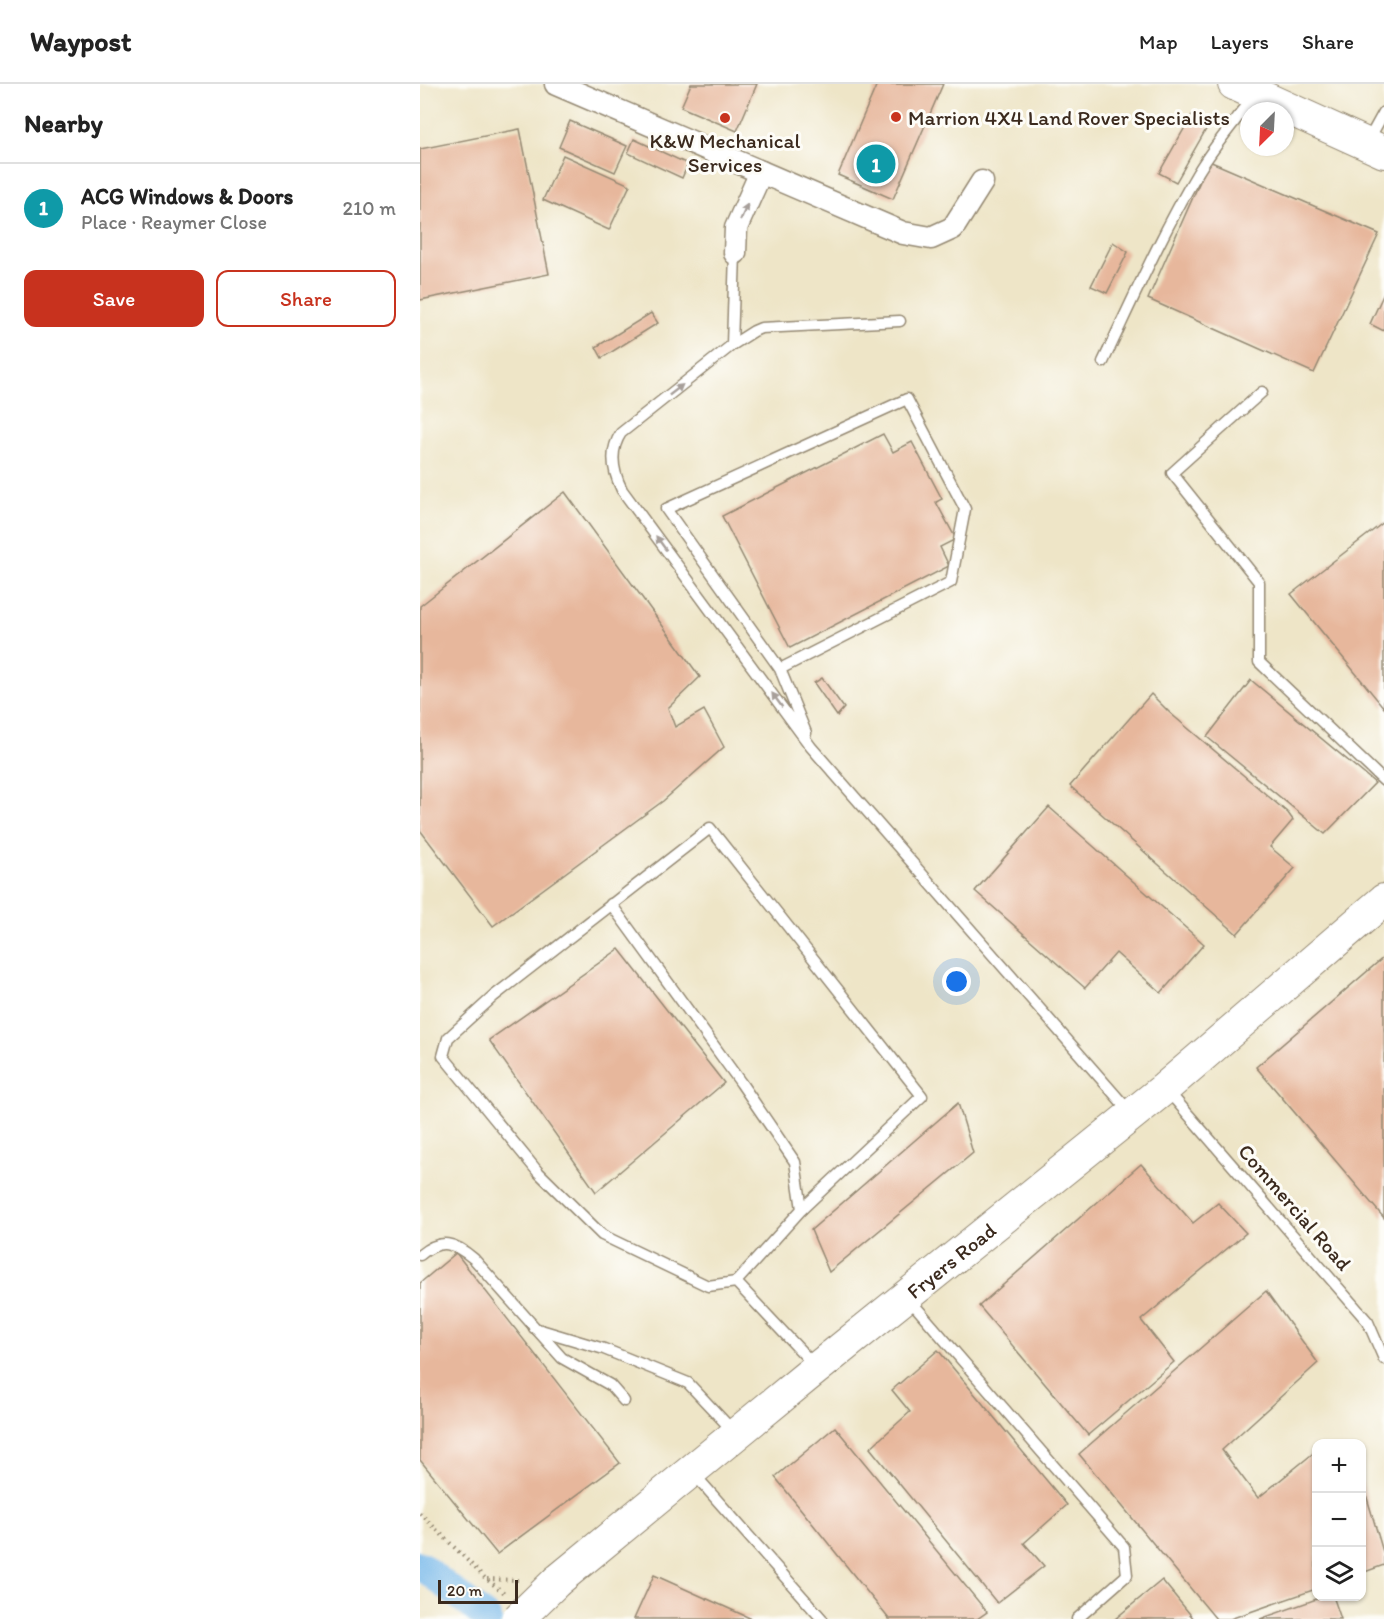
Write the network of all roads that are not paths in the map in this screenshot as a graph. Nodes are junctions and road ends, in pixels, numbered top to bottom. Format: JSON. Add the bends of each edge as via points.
{"nodes":[{"id":1,"x":556,"y":84,"type":"edge"},
{"id":2,"x":1251,"y":87,"type":"edge"},
{"id":3,"x":1384,"y":112,"type":"edge"},
{"id":4,"x":1375,"y":148,"type":"edge"},
{"id":5,"x":761,"y":172,"type":"junction"},
{"id":6,"x":982,"y":182,"type":"dead end"},
{"id":7,"x":735,"y":253,"type":"joint"},
{"id":8,"x":900,"y":321,"type":"dead end"},
{"id":9,"x":732,"y":345,"type":"junction"},
{"id":10,"x":1103,"y":362,"type":"dead end"},
{"id":11,"x":1262,"y":392,"type":"dead end"},
{"id":12,"x":780,"y":669,"type":"junction"},
{"id":13,"x":812,"y":747,"type":"junction"},
{"id":14,"x":1384,"y":782,"type":"edge"},
{"id":15,"x":1384,"y":900,"type":"edge"},
{"id":16,"x":611,"y":904,"type":"junction"},
{"id":17,"x":1165,"y":1088,"type":"junction"},
{"id":18,"x":1132,"y":1114,"type":"junction"},
{"id":19,"x":802,"y":1209,"type":"junction"},
{"id":20,"x":420,"y":1255,"type":"edge"},
{"id":21,"x":736,"y":1282,"type":"junction"},
{"id":22,"x":907,"y":1296,"type":"junction"},
{"id":23,"x":534,"y":1328,"type":"junction"},
{"id":24,"x":1384,"y":1359,"type":"edge"},
{"id":25,"x":817,"y":1368,"type":"junction"},
{"id":26,"x":624,"y":1401,"type":"dead end"},
{"id":27,"x":736,"y":1434,"type":"junction"},
{"id":28,"x":692,"y":1471,"type":"junction"},
{"id":29,"x":516,"y":1609,"type":"edge"},
{"id":30,"x":822,"y":1619,"type":"edge"},
{"id":31,"x":1077,"y":1619,"type":"edge"}],
"edges":[{"from":1,"to":5,"type":"street"},
{"from":2,"to":4,"type":"street"},
{"from":2,"to":10,"type":"lane","via":[[1197,174]]},
{"from":3,"to":4,"type":"lane"},
{"from":5,"to":6,"type":"street","via":[[903,234],[931,238],[953,228]]},
{"from":7,"to":5,"type":"street","one_way":true,"via":[[736,228]]},
{"from":7,"to":9,"type":"lane"},
{"from":8,"to":9,"type":"lane","via":[[761,328]]},
{"from":13,"to":9,"type":"lane","one_way":true,"via":[[622,490],[614,469],[616,440],[621,433]]},
{"from":11,"to":14,"type":"lane","via":[[1172,473],[1259,582],[1259,662]]},
{"from":12,"to":12,"type":"lane","via":[[951,582],[965,509],[907,399],[666,509]]},
{"from":12,"to":13,"type":"lane"},
{"from":13,"to":18,"type":"lane"},
{"from":15,"to":17,"type":"street","name":"Fryers Road"},
{"from":16,"to":19,"type":"lane","via":[[795,1162]]},
{"from":16,"to":19,"type":"lane","via":[[710,828],[922,1096]]},
{"from":16,"to":21,"type":"lane","via":[[494,996],[448,1038],[443,1056],[538,1172],[602,1235],[708,1286]]},
{"from":17,"to":18,"type":"street","name":"Fryers Road"},
{"from":17,"to":24,"type":"lane","name":"Commercial Road","via":[[1368,1322]]},
{"from":18,"to":22,"type":"street","name":"Fryers Road"},
{"from":19,"to":21,"type":"lane"},
{"from":20,"to":23,"type":"lane","via":[[438,1244],[464,1251]]},
{"from":21,"to":25,"type":"lane"},
{"from":22,"to":25,"type":"street","name":"Fryers Road"},
{"from":22,"to":31,"type":"lane","via":[[1124,1547],[1127,1575]]},
{"from":23,"to":26,"type":"lane","via":[[562,1358],[610,1385]]},
{"from":23,"to":27,"type":"lane","via":[[588,1343],[688,1383]]},
{"from":25,"to":27,"type":"street","name":"Fryers Road"},
{"from":27,"to":28,"type":"street","name":"Fryers Road"},
{"from":28,"to":29,"type":"street","name":"Fryers Road","bridge":true,"via":[[557,1581]]},
{"from":28,"to":30,"type":"lane"}]}
